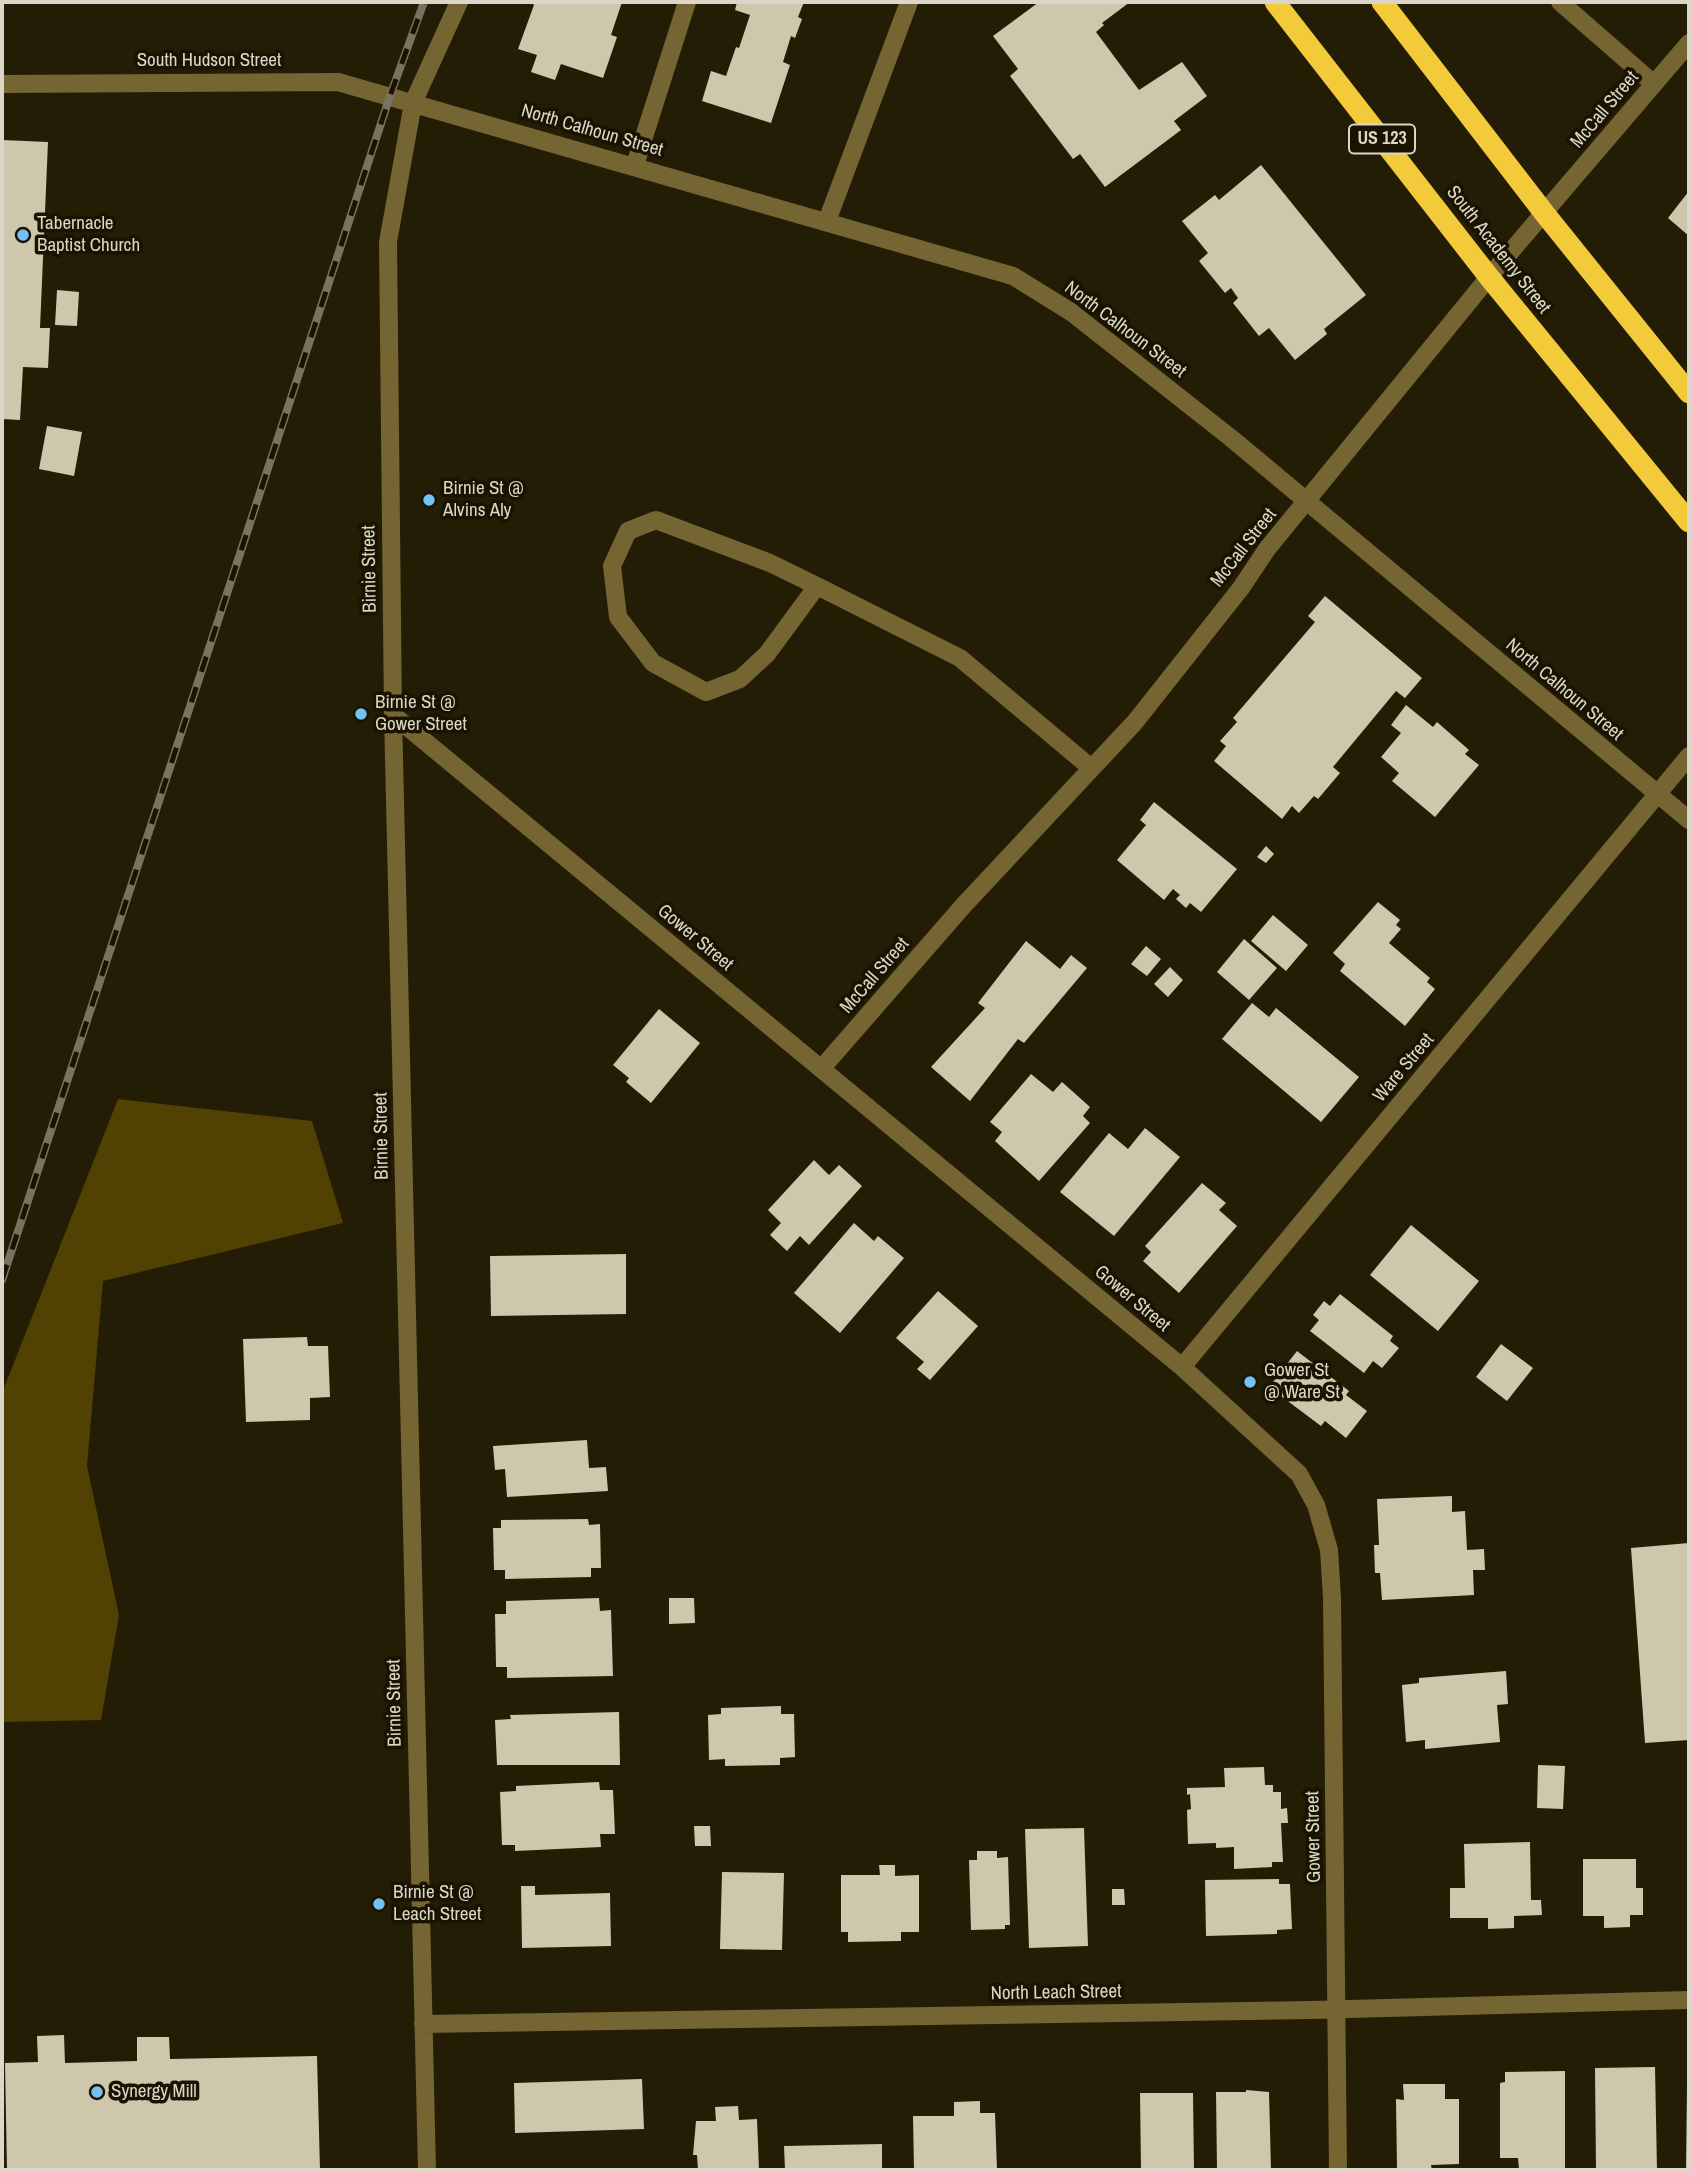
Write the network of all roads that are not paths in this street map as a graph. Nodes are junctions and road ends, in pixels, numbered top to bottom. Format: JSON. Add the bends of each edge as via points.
{"nodes":[{"id":1,"x":459,"y":2,"type":"edge"},
{"id":2,"x":687,"y":2,"type":"edge"},
{"id":3,"x":909,"y":2,"type":"edge"},
{"id":4,"x":1275,"y":2,"type":"edge"},
{"id":5,"x":1382,"y":2,"type":"edge"},
{"id":6,"x":1560,"y":2,"type":"edge"},
{"id":7,"x":1689,"y":43,"type":"edge"},
{"id":8,"x":2,"y":84,"type":"edge"},
{"id":9,"x":1654,"y":85,"type":"junction"},
{"id":10,"x":413,"y":103,"type":"junction"},
{"id":11,"x":635,"y":165,"type":"junction"},
{"id":12,"x":1545,"y":214,"type":"junction"},
{"id":13,"x":827,"y":221,"type":"junction"},
{"id":14,"x":1489,"y":277,"type":"junction"},
{"id":15,"x":1689,"y":393,"type":"edge"},
{"id":16,"x":1306,"y":503,"type":"junction"},
{"id":17,"x":1689,"y":522,"type":"edge"},
{"id":18,"x":817,"y":586,"type":"junction"},
{"id":19,"x":393,"y":715,"type":"junction"},
{"id":20,"x":1689,"y":756,"type":"edge"},
{"id":21,"x":1090,"y":767,"type":"junction"},
{"id":22,"x":1658,"y":795,"type":"junction"},
{"id":23,"x":1689,"y":820,"type":"edge"},
{"id":24,"x":821,"y":1069,"type":"junction"},
{"id":25,"x":1182,"y":1367,"type":"junction"},
{"id":26,"x":1689,"y":2000,"type":"edge"},
{"id":27,"x":1337,"y":2010,"type":"junction"},
{"id":28,"x":424,"y":2024,"type":"junction"},
{"id":29,"x":427,"y":2170,"type":"edge"},
{"id":30,"x":1338,"y":2170,"type":"edge"}],
"edges":[{"from":1,"to":10,"type":"street","name":"Birnie Street"},
{"from":2,"to":11,"type":"street"},
{"from":3,"to":13,"type":"street"},
{"from":4,"to":14,"type":"highway","name":"South Academy Street","number":"US 123"},
{"from":5,"to":12,"type":"highway"},
{"from":6,"to":9,"type":"street"},
{"from":7,"to":9,"type":"street","name":"McCall Street"},
{"from":8,"to":10,"type":"street","name":"South Hudson Street","via":[[338,82]]},
{"from":9,"to":12,"type":"street","name":"McCall Street"},
{"from":10,"to":11,"type":"street","name":"North Calhoun Street"},
{"from":10,"to":19,"type":"street","name":"Birnie Street","via":[[388,242]]},
{"from":11,"to":13,"type":"street","name":"North Calhoun Street"},
{"from":12,"to":14,"type":"street","name":"McCall Street"},
{"from":12,"to":15,"type":"highway"},
{"from":13,"to":16,"type":"street","name":"North Calhoun Street","via":[[1013,276],[1070,312]]},
{"from":14,"to":16,"type":"street","name":"McCall Street"},
{"from":14,"to":17,"type":"highway","name":"South Academy Street","number":"US 123"},
{"from":16,"to":21,"type":"street","name":"McCall Street","via":[[1135,722]]},
{"from":16,"to":22,"type":"street","name":"North Calhoun Street"},
{"from":18,"to":18,"type":"street","via":[[656,520],[628,531],[612,566],[618,617],[653,663],[706,692],[740,679],[767,654]]},
{"from":18,"to":21,"type":"street","via":[[960,659]]},
{"from":19,"to":24,"type":"street","name":"Gower Street"},
{"from":19,"to":28,"type":"street","name":"Birnie Street"},
{"from":20,"to":22,"type":"street","name":"Ware Street"},
{"from":21,"to":24,"type":"street","name":"McCall Street"},
{"from":22,"to":23,"type":"street","name":"North Calhoun Street"},
{"from":22,"to":25,"type":"street","name":"Ware Street"},
{"from":24,"to":25,"type":"street","name":"Gower Street"},
{"from":25,"to":27,"type":"street","name":"Gower Street","via":[[1299,1474],[1316,1505],[1329,1550]]},
{"from":26,"to":27,"type":"street","name":"North Leach Street"},
{"from":27,"to":28,"type":"street","name":"North Leach Street"},
{"from":27,"to":30,"type":"street","name":"Gower Street"},
{"from":28,"to":29,"type":"street","name":"Birnie Street"}]}
